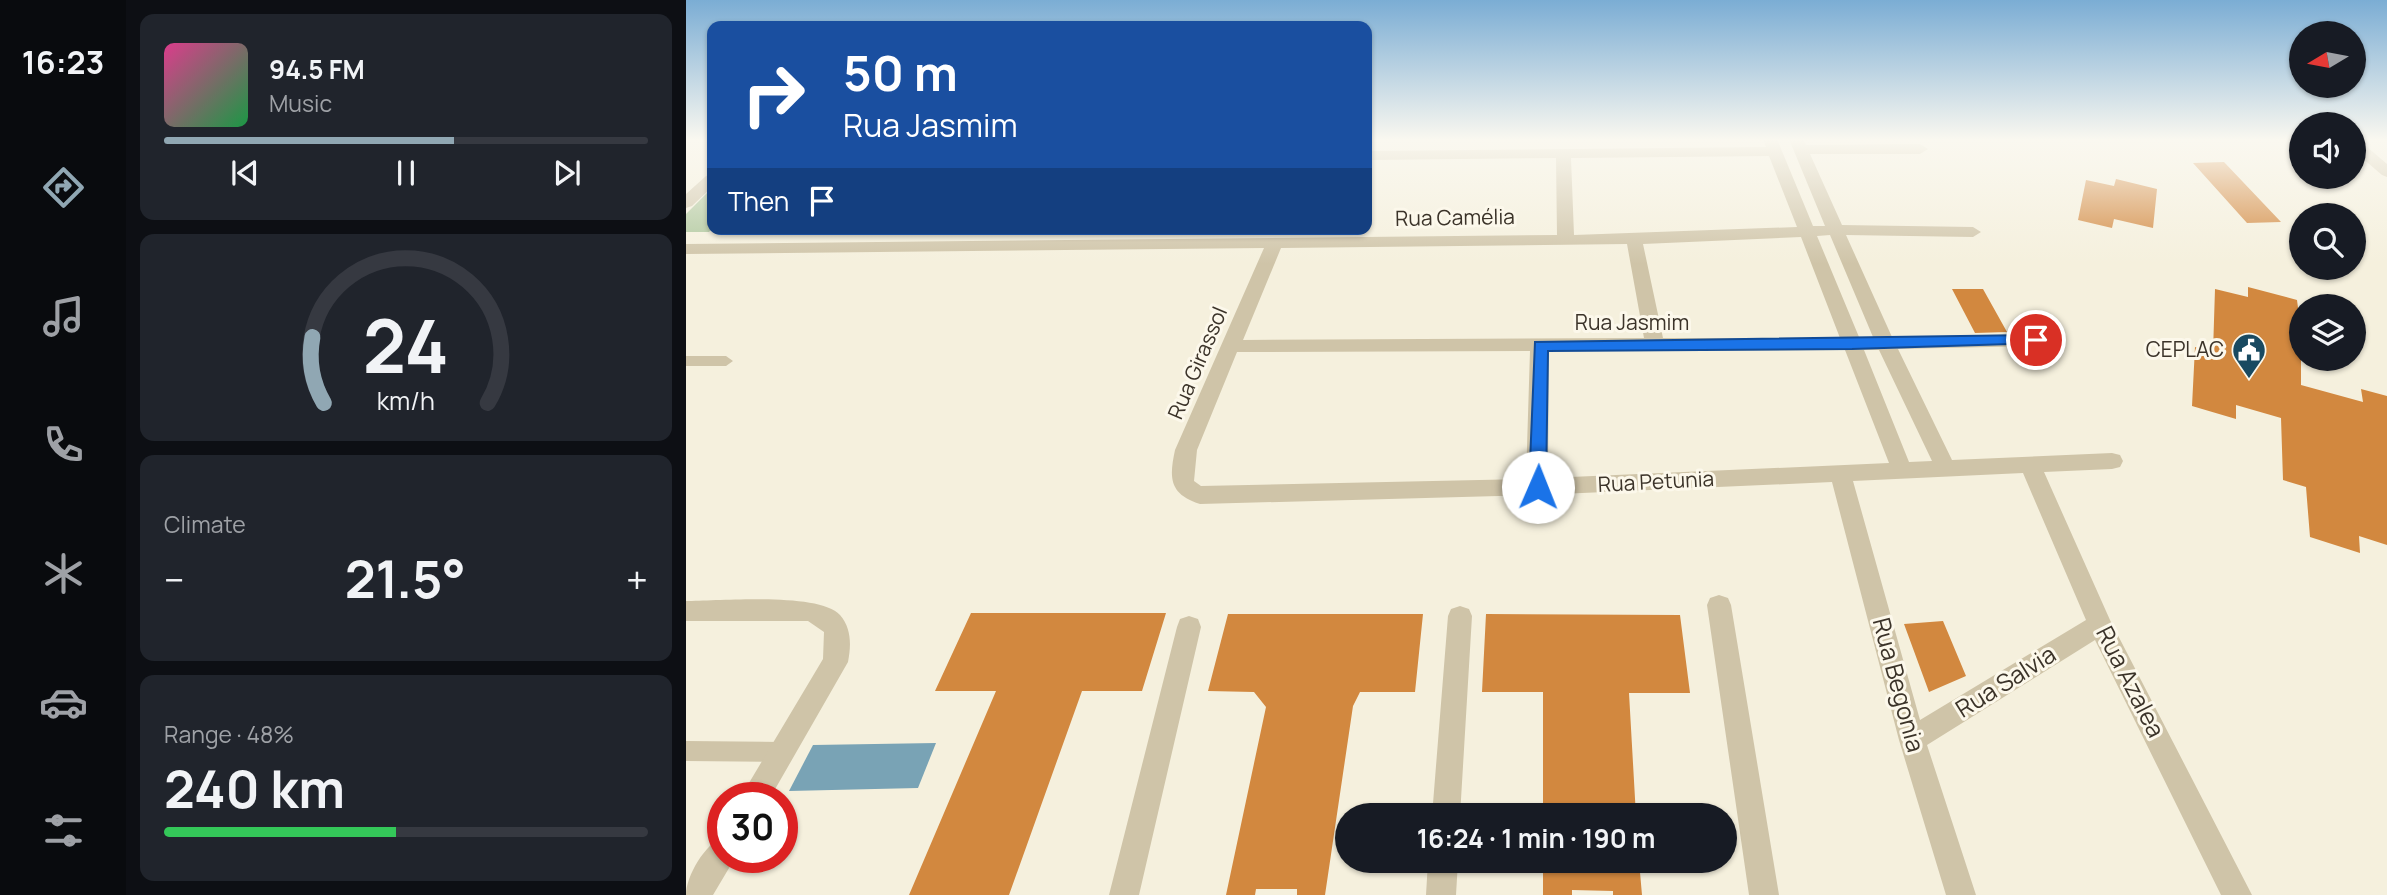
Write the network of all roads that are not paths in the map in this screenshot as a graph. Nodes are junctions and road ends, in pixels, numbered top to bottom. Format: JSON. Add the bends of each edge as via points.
{"nodes":[{"id":1,"x":1564,"y":181,"type":"edge"},
{"id":2,"x":1788,"y":181,"type":"edge"},
{"id":3,"x":1815,"y":181,"type":"edge"},
{"id":4,"x":707,"y":184,"type":"edge"},
{"id":5,"x":686,"y":203,"type":"edge"},
{"id":6,"x":1837,"y":230,"type":"junction"},
{"id":7,"x":1808,"y":231,"type":"junction"},
{"id":8,"x":1973,"y":232,"type":"dead end"},
{"id":9,"x":1566,"y":239,"type":"junction"},
{"id":10,"x":1634,"y":239,"type":"junction"},
{"id":11,"x":1274,"y":244,"type":"junction"},
{"id":12,"x":686,"y":249,"type":"edge"},
{"id":13,"x":2036,"y":340,"type":"dead end"},
{"id":14,"x":1885,"y":343,"type":"junction"},
{"id":15,"x":1852,"y":344,"type":"junction"},
{"id":16,"x":1655,"y":345,"type":"junction"},
{"id":17,"x":1229,"y":346,"type":"junction"},
{"id":18,"x":1541,"y":346,"type":"junction"},
{"id":19,"x":686,"y":361,"type":"edge"},
{"id":20,"x":726,"y":361,"type":"dead end"},
{"id":21,"x":2112,"y":461,"type":"dead end"},
{"id":22,"x":2030,"y":465,"type":"junction"},
{"id":23,"x":1946,"y":470,"type":"junction"},
{"id":24,"x":1902,"y":471,"type":"junction"},
{"id":25,"x":1840,"y":472,"type":"junction"},
{"id":26,"x":1538,"y":487,"type":"junction"},
{"id":27,"x":1200,"y":495,"type":"joint"},
{"id":28,"x":1719,"y":605,"type":"dead end"},
{"id":29,"x":686,"y":611,"type":"edge"},
{"id":30,"x":1460,"y":616,"type":"dead end"},
{"id":31,"x":2100,"y":624,"type":"junction"},
{"id":32,"x":1189,"y":627,"type":"dead end"},
{"id":33,"x":1912,"y":740,"type":"junction"},
{"id":34,"x":686,"y":751,"type":"edge"},
{"id":35,"x":781,"y":752,"type":"junction"},
{"id":36,"x":763,"y":782,"type":"edge"},
{"id":37,"x":1447,"y":803,"type":"edge"},
{"id":38,"x":707,"y":871,"type":"edge"},
{"id":39,"x":1442,"y":873,"type":"edge"},
{"id":40,"x":696,"y":886,"type":"edge"},
{"id":41,"x":1124,"y":895,"type":"edge"},
{"id":42,"x":1441,"y":895,"type":"edge"},
{"id":43,"x":1764,"y":895,"type":"edge"},
{"id":44,"x":1961,"y":895,"type":"edge"},
{"id":45,"x":2237,"y":895,"type":"edge"}],
"edges":[{"from":1,"to":9,"type":"street"},
{"from":2,"to":7,"type":"street"},
{"from":3,"to":6,"type":"street"},
{"from":4,"to":5,"type":"street"},
{"from":6,"to":7,"type":"street","name":"Rua Camélia"},
{"from":6,"to":8,"type":"street","name":"Rua Camélia"},
{"from":6,"to":14,"type":"street"},
{"from":7,"to":10,"type":"street","name":"Rua Camélia"},
{"from":7,"to":15,"type":"street"},
{"from":9,"to":10,"type":"street","name":"Rua Camélia"},
{"from":9,"to":11,"type":"street","name":"Rua Camélia"},
{"from":10,"to":16,"type":"street"},
{"from":11,"to":12,"type":"street","name":"Rua Camélia"},
{"from":11,"to":17,"type":"street","name":"Rua Girassol"},
{"from":13,"to":14,"type":"street","name":"Rua Jasmim"},
{"from":14,"to":15,"type":"street","name":"Rua Jasmim"},
{"from":14,"to":23,"type":"street"},
{"from":15,"to":16,"type":"street","name":"Rua Jasmim"},
{"from":15,"to":24,"type":"street"},
{"from":16,"to":18,"type":"street","name":"Rua Jasmim"},
{"from":17,"to":18,"type":"street","name":"Rua Jasmim"},
{"from":17,"to":27,"type":"street","name":"Rua Girassol","via":[[1182,468],[1185,488]]},
{"from":18,"to":26,"type":"street"},
{"from":19,"to":20,"type":"lane"},
{"from":21,"to":22,"type":"street","name":"Rua Petunia"},
{"from":22,"to":23,"type":"street","name":"Rua Petunia"},
{"from":22,"to":31,"type":"street","name":"Rua Azalea"},
{"from":23,"to":24,"type":"street","name":"Rua Petunia"},
{"from":24,"to":25,"type":"street","name":"Rua Petunia"},
{"from":25,"to":26,"type":"street","name":"Rua Petunia"},
{"from":25,"to":33,"type":"street","name":"Rua Begonia"},
{"from":26,"to":27,"type":"street","name":"Rua Petunia"},
{"from":28,"to":43,"type":"street"},
{"from":29,"to":35,"type":"street","via":[[808,611],[824,615],[837,630],[835,662]]},
{"from":30,"to":37,"type":"street"},
{"from":31,"to":33,"type":"street","name":"Rua Salvia"},
{"from":31,"to":45,"type":"street","name":"Rua Azalea"},
{"from":32,"to":41,"type":"street"},
{"from":33,"to":44,"type":"street","name":"Rua Begonia"},
{"from":34,"to":35,"type":"lane"},
{"from":35,"to":36,"type":"street"},
{"from":38,"to":40,"type":"street"},
{"from":39,"to":42,"type":"street"}]}
